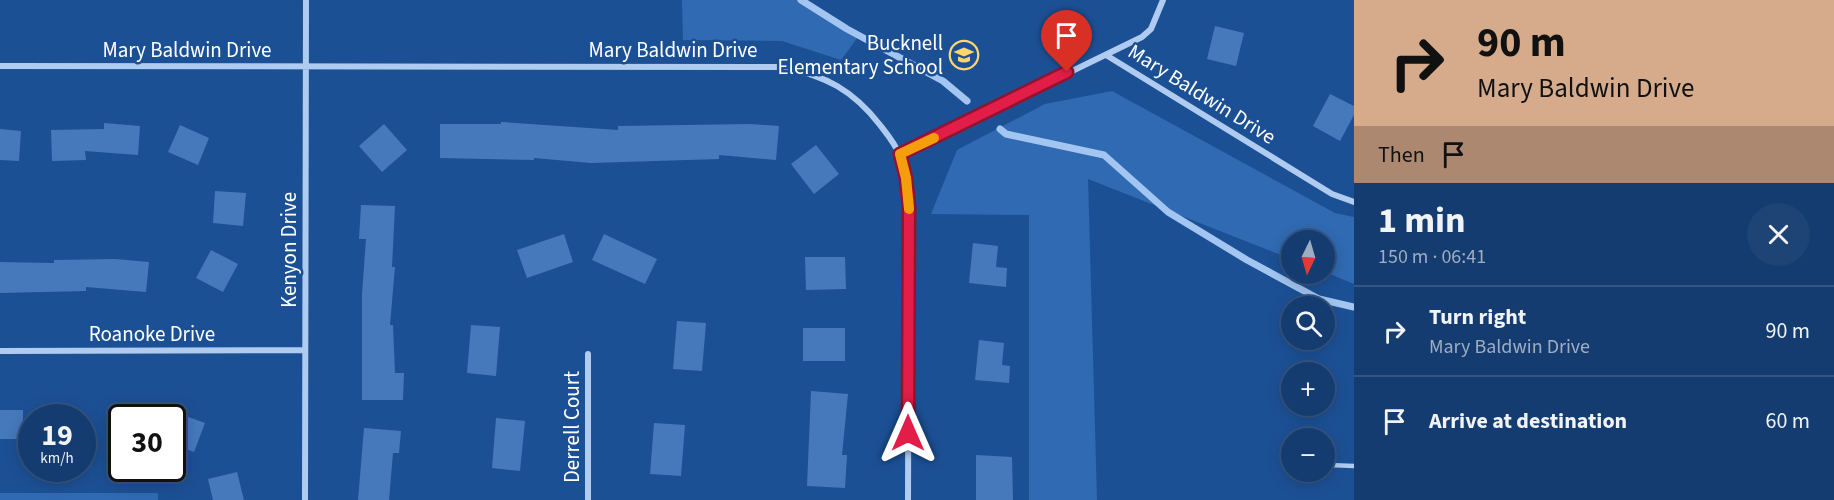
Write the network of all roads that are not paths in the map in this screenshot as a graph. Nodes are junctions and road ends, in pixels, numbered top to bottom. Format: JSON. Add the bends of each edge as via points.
{"nodes":[{"id":1,"x":306,"y":0,"type":"edge"},
{"id":2,"x":1163,"y":0,"type":"edge"},
{"id":3,"x":1106,"y":55,"type":"junction"},
{"id":4,"x":0,"y":66,"type":"edge"},
{"id":5,"x":306,"y":67,"type":"junction"},
{"id":6,"x":900,"y":154,"type":"junction"},
{"id":7,"x":1354,"y":201,"type":"edge"},
{"id":8,"x":305,"y":350,"type":"junction"},
{"id":9,"x":0,"y":351,"type":"edge"},
{"id":10,"x":588,"y":354,"type":"dead end"},
{"id":11,"x":1335,"y":465,"type":"edge"},
{"id":12,"x":1354,"y":466,"type":"edge"},
{"id":13,"x":305,"y":500,"type":"edge"},
{"id":14,"x":588,"y":500,"type":"edge"},
{"id":15,"x":908,"y":500,"type":"edge"}],
"edges":[{"from":1,"to":5,"type":"street","name":"Kenyon Drive"},
{"from":2,"to":3,"type":"street","via":[[1151,29]]},
{"from":3,"to":6,"type":"street","name":"Mary Baldwin Drive"},
{"from":3,"to":7,"type":"street","name":"Mary Baldwin Drive","via":[[1332,194]]},
{"from":4,"to":5,"type":"street","name":"Mary Baldwin Drive"},
{"from":5,"to":6,"type":"street","name":"Mary Baldwin Drive","via":[[783,67],[812,73],[839,86],[869,111]]},
{"from":5,"to":8,"type":"street","name":"Kenyon Drive"},
{"from":6,"to":15,"type":"street","via":[[909,207]]},
{"from":8,"to":9,"type":"street","name":"Roanoke Drive"},
{"from":8,"to":13,"type":"street","name":"Kenyon Drive"},
{"from":10,"to":14,"type":"street","name":"Derrell Court"},
{"from":11,"to":12,"type":"lane"}]}
